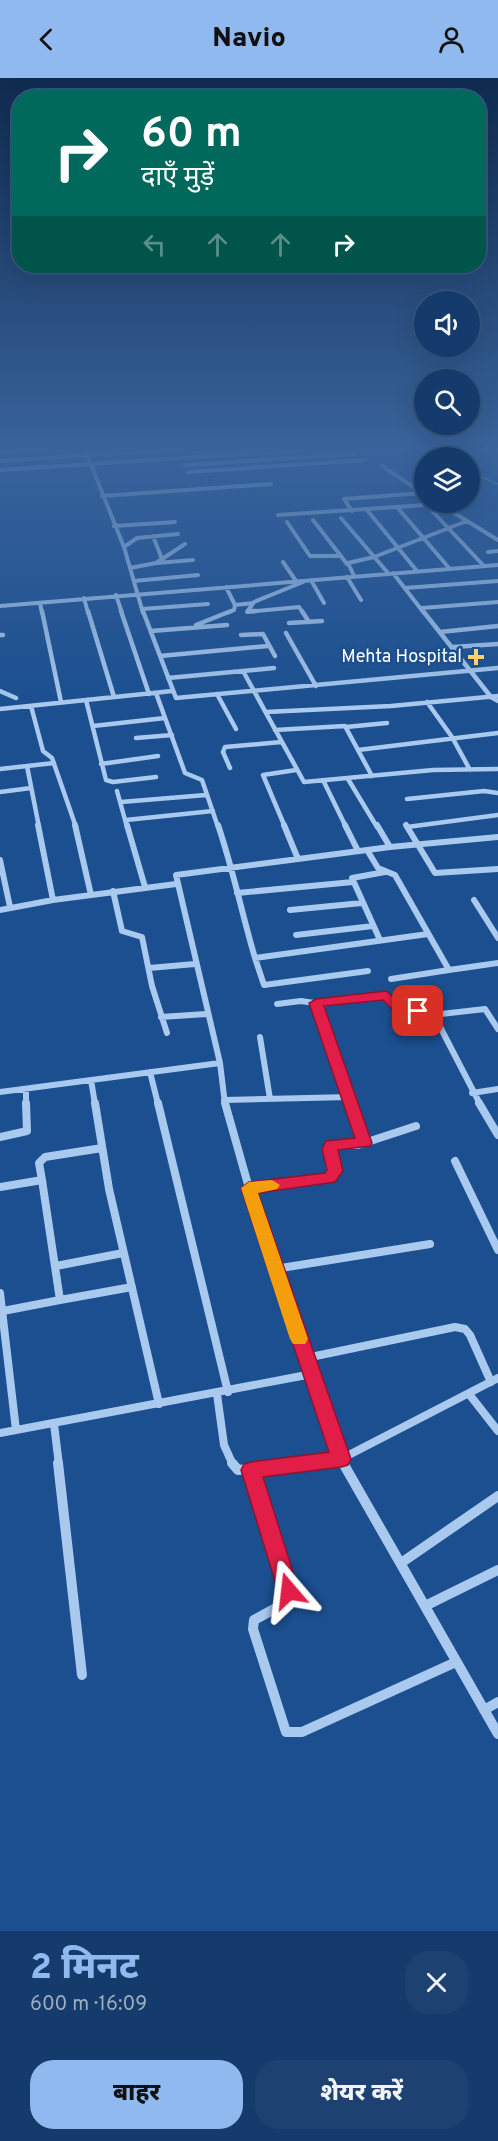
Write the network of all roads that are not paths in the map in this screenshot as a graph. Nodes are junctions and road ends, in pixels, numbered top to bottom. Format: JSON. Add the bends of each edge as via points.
{"nodes":[{"id":1,"x":118,"y":533,"type":"edge"},
{"id":2,"x":295,"y":533,"type":"edge"},
{"id":3,"x":323,"y":533,"type":"edge"},
{"id":4,"x":354,"y":533,"type":"edge"},
{"id":5,"x":386,"y":533,"type":"edge"},
{"id":6,"x":419,"y":533,"type":"edge"},
{"id":7,"x":435,"y":533,"type":"edge"},
{"id":8,"x":454,"y":533,"type":"edge"},
{"id":9,"x":178,"y":534,"type":"dead end"},
{"id":10,"x":153,"y":536,"type":"junction"},
{"id":11,"x":423,"y":538,"type":"junction"},
{"id":12,"x":185,"y":544,"type":"dead end"},
{"id":13,"x":124,"y":547,"type":"junction"},
{"id":14,"x":398,"y":548,"type":"junction"},
{"id":15,"x":498,"y":551,"type":"edge"},
{"id":16,"x":488,"y":552,"type":"dead end"},
{"id":17,"x":341,"y":556,"type":"junction"},
{"id":18,"x":374,"y":557,"type":"junction"},
{"id":19,"x":162,"y":559,"type":"junction"},
{"id":20,"x":193,"y":560,"type":"dead end"},
{"id":21,"x":283,"y":562,"type":"dead end"},
{"id":22,"x":156,"y":563,"type":"junction"},
{"id":23,"x":347,"y":564,"type":"junction"},
{"id":24,"x":498,"y":565,"type":"edge"},
{"id":25,"x":484,"y":566,"type":"junction"},
{"id":26,"x":130,"y":568,"type":"junction"},
{"id":27,"x":449,"y":568,"type":"junction"},
{"id":28,"x":417,"y":571,"type":"junction"},
{"id":29,"x":391,"y":573,"type":"junction"},
{"id":30,"x":198,"y":575,"type":"dead end"},
{"id":31,"x":354,"y":576,"type":"junction"},
{"id":32,"x":347,"y":577,"type":"junction"},
{"id":33,"x":309,"y":580,"type":"junction"},
{"id":34,"x":134,"y":581,"type":"junction"},
{"id":35,"x":296,"y":581,"type":"junction"},
{"id":36,"x":498,"y":581,"type":"edge"},
{"id":37,"x":226,"y":586,"type":"junction"},
{"id":38,"x":405,"y":588,"type":"junction"},
{"id":39,"x":137,"y":594,"type":"junction"},
{"id":40,"x":116,"y":595,"type":"junction"},
{"id":41,"x":84,"y":598,"type":"junction"},
{"id":42,"x":361,"y":600,"type":"dead end"},
{"id":43,"x":498,"y":602,"type":"edge"},
{"id":44,"x":40,"y":603,"type":"junction"},
{"id":45,"x":253,"y":603,"type":"junction"},
{"id":46,"x":324,"y":603,"type":"dead end"},
{"id":47,"x":208,"y":604,"type":"dead end"},
{"id":48,"x":235,"y":605,"type":"junction"},
{"id":49,"x":0,"y":606,"type":"edge"},
{"id":50,"x":422,"y":608,"type":"junction"},
{"id":51,"x":142,"y":609,"type":"junction"},
{"id":52,"x":246,"y":612,"type":"junction"},
{"id":53,"x":227,"y":613,"type":"junction"},
{"id":54,"x":309,"y":621,"type":"junction"},
{"id":55,"x":322,"y":621,"type":"dead end"},
{"id":56,"x":289,"y":623,"type":"dead end"},
{"id":57,"x":227,"y":625,"type":"dead end"},
{"id":58,"x":498,"y":626,"type":"edge"},
{"id":59,"x":189,"y":628,"type":"junction"},
{"id":60,"x":151,"y":631,"type":"junction"},
{"id":61,"x":441,"y":632,"type":"junction"},
{"id":62,"x":286,"y":633,"type":"dead end"},
{"id":63,"x":241,"y":635,"type":"dead end"},
{"id":64,"x":498,"y":644,"type":"edge"},
{"id":65,"x":268,"y":646,"type":"junction"},
{"id":66,"x":453,"y":647,"type":"junction"},
{"id":67,"x":160,"y":656,"type":"junction"},
{"id":68,"x":275,"y":656,"type":"dead end"},
{"id":69,"x":274,"y":668,"type":"dead end"},
{"id":70,"x":498,"y":668,"type":"edge"},
{"id":71,"x":243,"y":670,"type":"junction"},
{"id":72,"x":472,"y":671,"type":"junction"},
{"id":73,"x":168,"y":678,"type":"junction"},
{"id":74,"x":316,"y":686,"type":"junction"},
{"id":75,"x":0,"y":691,"type":"edge"},
{"id":76,"x":254,"y":691,"type":"junction"},
{"id":77,"x":172,"y":692,"type":"junction"},
{"id":78,"x":156,"y":693,"type":"junction"},
{"id":79,"x":149,"y":694,"type":"junction"},
{"id":80,"x":217,"y":694,"type":"junction"},
{"id":81,"x":114,"y":697,"type":"junction"},
{"id":82,"x":491,"y":697,"type":"junction"},
{"id":83,"x":15,"y":698,"type":"dead end"},
{"id":84,"x":498,"y":699,"type":"edge"},
{"id":85,"x":86,"y":700,"type":"junction"},
{"id":86,"x":61,"y":702,"type":"junction"},
{"id":87,"x":427,"y":702,"type":"junction"},
{"id":88,"x":31,"y":706,"type":"junction"},
{"id":89,"x":0,"y":709,"type":"edge"},
{"id":90,"x":266,"y":712,"type":"junction"},
{"id":91,"x":165,"y":718,"type":"junction"},
{"id":92,"x":387,"y":723,"type":"dead end"},
{"id":93,"x":93,"y":726,"type":"junction"},
{"id":94,"x":346,"y":727,"type":"junction"},
{"id":95,"x":236,"y":729,"type":"dead end"},
{"id":96,"x":275,"y":730,"type":"junction"},
{"id":97,"x":498,"y":733,"type":"edge"},
{"id":98,"x":172,"y":735,"type":"junction"},
{"id":99,"x":452,"y":737,"type":"junction"},
{"id":100,"x":136,"y":738,"type":"dead end"},
{"id":101,"x":281,"y":742,"type":"junction"},
{"id":102,"x":358,"y":750,"type":"junction"},
{"id":103,"x":158,"y":756,"type":"dead end"},
{"id":104,"x":54,"y":763,"type":"junction"},
{"id":105,"x":101,"y":764,"type":"junction"},
{"id":106,"x":27,"y":766,"type":"junction"},
{"id":107,"x":230,"y":768,"type":"dead end"},
{"id":108,"x":0,"y":769,"type":"edge"},
{"id":109,"x":498,"y":769,"type":"edge"},
{"id":110,"x":470,"y":770,"type":"junction"},
{"id":111,"x":296,"y":771,"type":"junction"},
{"id":112,"x":372,"y":776,"type":"junction"},
{"id":113,"x":156,"y":777,"type":"dead end"},
{"id":114,"x":348,"y":779,"type":"junction"},
{"id":115,"x":324,"y":782,"type":"junction"},
{"id":116,"x":31,"y":788,"type":"junction"},
{"id":117,"x":0,"y":792,"type":"edge"},
{"id":118,"x":117,"y":792,"type":"dead end"},
{"id":119,"x":498,"y":793,"type":"edge"},
{"id":120,"x":206,"y":795,"type":"junction"},
{"id":121,"x":407,"y":799,"type":"dead end"},
{"id":122,"x":121,"y":802,"type":"junction"},
{"id":123,"x":213,"y":811,"type":"junction"},
{"id":124,"x":498,"y":815,"type":"edge"},
{"id":125,"x":126,"y":820,"type":"junction"},
{"id":126,"x":495,"y":837,"type":"edge"},
{"id":127,"x":416,"y":845,"type":"junction"},
{"id":128,"x":498,"y":846,"type":"edge"},
{"id":129,"x":390,"y":847,"type":"junction"},
{"id":130,"x":367,"y":850,"type":"junction"},
{"id":131,"x":358,"y":851,"type":"junction"},
{"id":132,"x":298,"y":860,"type":"junction"},
{"id":133,"x":0,"y":862,"type":"edge"},
{"id":134,"x":232,"y":867,"type":"junction"},
{"id":135,"x":498,"y":869,"type":"edge"},
{"id":136,"x":390,"y":871,"type":"junction"},
{"id":137,"x":353,"y":882,"type":"junction"},
{"id":138,"x":176,"y":884,"type":"junction"},
{"id":139,"x":145,"y":888,"type":"junction"},
{"id":140,"x":113,"y":891,"type":"junction"},
{"id":141,"x":237,"y":893,"type":"junction"},
{"id":142,"x":91,"y":895,"type":"junction"},
{"id":143,"x":53,"y":900,"type":"junction"},
{"id":144,"x":474,"y":900,"type":"dead end"},
{"id":145,"x":362,"y":903,"type":"junction"},
{"id":146,"x":10,"y":907,"type":"junction"},
{"id":147,"x":0,"y":910,"type":"edge"},
{"id":148,"x":290,"y":910,"type":"dead end"},
{"id":149,"x":373,"y":926,"type":"junction"},
{"id":150,"x":428,"y":934,"type":"junction"},
{"id":151,"x":296,"y":935,"type":"dead end"},
{"id":152,"x":498,"y":938,"type":"edge"},
{"id":153,"x":380,"y":940,"type":"junction"},
{"id":154,"x":255,"y":958,"type":"junction"},
{"id":155,"x":498,"y":963,"type":"edge"},
{"id":156,"x":195,"y":964,"type":"junction"},
{"id":157,"x":149,"y":968,"type":"junction"},
{"id":158,"x":449,"y":970,"type":"junction"},
{"id":159,"x":368,"y":971,"type":"dead end"},
{"id":160,"x":392,"y":979,"type":"dead end"},
{"id":161,"x":316,"y":1003,"type":"junction"},
{"id":162,"x":277,"y":1004,"type":"dead end"},
{"id":163,"x":206,"y":1014,"type":"junction"},
{"id":164,"x":161,"y":1017,"type":"junction"},
{"id":165,"x":436,"y":1018,"type":"junction"},
{"id":166,"x":498,"y":1029,"type":"edge"},
{"id":167,"x":167,"y":1033,"type":"dead end"},
{"id":168,"x":260,"y":1037,"type":"dead end"},
{"id":169,"x":220,"y":1063,"type":"junction"},
{"id":170,"x":150,"y":1072,"type":"junction"},
{"id":171,"x":91,"y":1080,"type":"junction"},
{"id":172,"x":26,"y":1089,"type":"junction"},
{"id":173,"x":498,"y":1089,"type":"edge"},
{"id":174,"x":0,"y":1092,"type":"edge"},
{"id":175,"x":472,"y":1093,"type":"junction"},
{"id":176,"x":350,"y":1096,"type":"junction"},
{"id":177,"x":224,"y":1100,"type":"junction"},
{"id":178,"x":270,"y":1100,"type":"junction"},
{"id":179,"x":416,"y":1126,"type":"dead end"},
{"id":180,"x":498,"y":1135,"type":"edge"},
{"id":181,"x":0,"y":1137,"type":"edge"},
{"id":182,"x":364,"y":1143,"type":"junction"},
{"id":183,"x":102,"y":1148,"type":"junction"},
{"id":184,"x":455,"y":1161,"type":"dead end"},
{"id":185,"x":42,"y":1180,"type":"junction"},
{"id":186,"x":0,"y":1187,"type":"edge"},
{"id":187,"x":249,"y":1188,"type":"junction"},
{"id":188,"x":430,"y":1244,"type":"dead end"},
{"id":189,"x":498,"y":1250,"type":"edge"},
{"id":190,"x":123,"y":1253,"type":"junction"},
{"id":191,"x":56,"y":1266,"type":"junction"},
{"id":192,"x":275,"y":1269,"type":"junction"},
{"id":193,"x":132,"y":1287,"type":"junction"},
{"id":194,"x":0,"y":1293,"type":"edge"},
{"id":195,"x":60,"y":1300,"type":"junction"},
{"id":196,"x":3,"y":1311,"type":"junction"},
{"id":197,"x":306,"y":1358,"type":"junction"},
{"id":198,"x":312,"y":1374,"type":"junction"},
{"id":199,"x":494,"y":1380,"type":"edge"},
{"id":200,"x":228,"y":1392,"type":"junction"},
{"id":201,"x":218,"y":1394,"type":"junction"},
{"id":202,"x":469,"y":1394,"type":"junction"},
{"id":203,"x":159,"y":1404,"type":"junction"},
{"id":204,"x":54,"y":1424,"type":"junction"},
{"id":205,"x":16,"y":1430,"type":"junction"},
{"id":206,"x":498,"y":1431,"type":"edge"},
{"id":207,"x":0,"y":1433,"type":"edge"},
{"id":208,"x":341,"y":1459,"type":"junction"},
{"id":209,"x":251,"y":1470,"type":"junction"},
{"id":210,"x":498,"y":1496,"type":"edge"},
{"id":211,"x":401,"y":1563,"type":"junction"},
{"id":212,"x":498,"y":1570,"type":"edge"},
{"id":213,"x":425,"y":1606,"type":"junction"},
{"id":214,"x":456,"y":1662,"type":"junction"},
{"id":215,"x":82,"y":1675,"type":"dead end"},
{"id":216,"x":498,"y":1702,"type":"edge"},
{"id":217,"x":484,"y":1710,"type":"junction"},
{"id":218,"x":498,"y":1734,"type":"edge"}],
"edges":[{"from":1,"to":13,"type":"street"},
{"from":2,"to":17,"type":"street","via":[[310,556]]},
{"from":3,"to":17,"type":"street"},
{"from":4,"to":18,"type":"street"},
{"from":5,"to":14,"type":"street"},
{"from":6,"to":11,"type":"street"},
{"from":7,"to":11,"type":"street"},
{"from":8,"to":25,"type":"street"},
{"from":9,"to":10,"type":"street"},
{"from":10,"to":13,"type":"street","via":[[135,539]]},
{"from":10,"to":19,"type":"street"},
{"from":11,"to":14,"type":"street"},
{"from":11,"to":27,"type":"street"},
{"from":12,"to":19,"type":"street"},
{"from":13,"to":26,"type":"street"},
{"from":14,"to":18,"type":"street"},
{"from":14,"to":28,"type":"street"},
{"from":15,"to":16,"type":"street"},
{"from":17,"to":23,"type":"street"},
{"from":18,"to":23,"type":"street"},
{"from":18,"to":29,"type":"street"},
{"from":19,"to":22,"type":"street"},
{"from":20,"to":22,"type":"street"},
{"from":21,"to":35,"type":"street"},
{"from":22,"to":26,"type":"street"},
{"from":23,"to":31,"type":"street"},
{"from":24,"to":25,"type":"street"},
{"from":25,"to":27,"type":"street"},
{"from":26,"to":34,"type":"street"},
{"from":27,"to":28,"type":"street"},
{"from":28,"to":29,"type":"street"},
{"from":29,"to":31,"type":"street"},
{"from":29,"to":38,"type":"street"},
{"from":30,"to":34,"type":"street"},
{"from":31,"to":32,"type":"street"},
{"from":32,"to":33,"type":"street"},
{"from":32,"to":42,"type":"street"},
{"from":33,"to":35,"type":"street"},
{"from":33,"to":45,"type":"street"},
{"from":33,"to":46,"type":"street"},
{"from":34,"to":39,"type":"street"},
{"from":35,"to":37,"type":"street"},
{"from":36,"to":38,"type":"street"},
{"from":37,"to":39,"type":"street"},
{"from":37,"to":48,"type":"street"},
{"from":38,"to":50,"type":"street"},
{"from":39,"to":40,"type":"street"},
{"from":39,"to":51,"type":"street"},
{"from":40,"to":41,"type":"street"},
{"from":40,"to":79,"type":"street"},
{"from":41,"to":44,"type":"street"},
{"from":41,"to":81,"type":"street"},
{"from":43,"to":50,"type":"street"},
{"from":44,"to":49,"type":"street"},
{"from":44,"to":86,"type":"street"},
{"from":45,"to":48,"type":"street"},
{"from":45,"to":52,"type":"street"},
{"from":47,"to":51,"type":"street"},
{"from":48,"to":53,"type":"street"},
{"from":50,"to":61,"type":"street"},
{"from":51,"to":60,"type":"street"},
{"from":52,"to":53,"type":"street"},
{"from":52,"to":54,"type":"street","via":[[299,607]]},
{"from":53,"to":59,"type":"street"},
{"from":54,"to":55,"type":"street"},
{"from":54,"to":56,"type":"street"},
{"from":57,"to":59,"type":"street"},
{"from":58,"to":61,"type":"street"},
{"from":59,"to":60,"type":"street"},
{"from":60,"to":67,"type":"street"},
{"from":61,"to":66,"type":"street"},
{"from":62,"to":74,"type":"street"},
{"from":63,"to":65,"type":"street","via":[[261,633]]},
{"from":64,"to":66,"type":"street"},
{"from":65,"to":67,"type":"street"},
{"from":65,"to":68,"type":"street"},
{"from":66,"to":72,"type":"street"},
{"from":67,"to":73,"type":"street"},
{"from":69,"to":71,"type":"street"},
{"from":70,"to":72,"type":"street"},
{"from":71,"to":73,"type":"street"},
{"from":71,"to":76,"type":"street"},
{"from":72,"to":74,"type":"street"},
{"from":72,"to":82,"type":"street"},
{"from":73,"to":77,"type":"street"},
{"from":74,"to":76,"type":"street"},
{"from":75,"to":83,"type":"street"},
{"from":76,"to":80,"type":"street"},
{"from":76,"to":90,"type":"street"},
{"from":77,"to":78,"type":"street"},
{"from":77,"to":80,"type":"street","via":[[176,698]]},
{"from":78,"to":79,"type":"street"},
{"from":78,"to":91,"type":"street"},
{"from":79,"to":81,"type":"street"},
{"from":80,"to":95,"type":"street"},
{"from":81,"to":85,"type":"street"},
{"from":82,"to":84,"type":"street"},
{"from":82,"to":87,"type":"street"},
{"from":85,"to":86,"type":"street"},
{"from":85,"to":93,"type":"street"},
{"from":86,"to":88,"type":"street"},
{"from":87,"to":90,"type":"street"},
{"from":87,"to":99,"type":"street"},
{"from":88,"to":89,"type":"street"},
{"from":88,"to":104,"type":"street","via":[[44,751]]},
{"from":90,"to":96,"type":"street"},
{"from":91,"to":93,"type":"street"},
{"from":91,"to":98,"type":"street"},
{"from":92,"to":94,"type":"street"},
{"from":93,"to":105,"type":"street"},
{"from":94,"to":96,"type":"street","via":[[338,724]]},
{"from":94,"to":102,"type":"street"},
{"from":96,"to":101,"type":"street"},
{"from":97,"to":99,"type":"street"},
{"from":98,"to":100,"type":"street"},
{"from":98,"to":120,"type":"street","via":[[185,773],[200,778]]},
{"from":99,"to":102,"type":"street"},
{"from":99,"to":110,"type":"street"},
{"from":101,"to":107,"type":"street","via":[[225,747],[223,752]]},
{"from":101,"to":111,"type":"street"},
{"from":102,"to":112,"type":"street"},
{"from":103,"to":105,"type":"street"},
{"from":104,"to":106,"type":"street"},
{"from":104,"to":142,"type":"street","via":[[72,810]]},
{"from":105,"to":113,"type":"street","via":[[109,782]]},
{"from":106,"to":108,"type":"street"},
{"from":106,"to":116,"type":"street"},
{"from":109,"to":110,"type":"street"},
{"from":110,"to":112,"type":"street"},
{"from":111,"to":115,"type":"street","via":[[304,782]]},
{"from":111,"to":132,"type":"street","via":[[263,775]]},
{"from":112,"to":114,"type":"street"},
{"from":114,"to":115,"type":"street"},
{"from":114,"to":129,"type":"street"},
{"from":115,"to":131,"type":"street"},
{"from":116,"to":117,"type":"street"},
{"from":116,"to":143,"type":"street"},
{"from":118,"to":122,"type":"street"},
{"from":119,"to":121,"type":"street"},
{"from":120,"to":122,"type":"street"},
{"from":120,"to":123,"type":"street"},
{"from":122,"to":125,"type":"street"},
{"from":123,"to":125,"type":"street"},
{"from":123,"to":134,"type":"street"},
{"from":124,"to":127,"type":"street","via":[[408,823],[406,828]]},
{"from":125,"to":139,"type":"street"},
{"from":126,"to":127,"type":"street"},
{"from":126,"to":128,"type":"street"},
{"from":127,"to":129,"type":"street"},
{"from":127,"to":135,"type":"street","via":[[435,873]]},
{"from":129,"to":130,"type":"street"},
{"from":130,"to":131,"type":"street"},
{"from":130,"to":136,"type":"street","via":[[378,868]]},
{"from":131,"to":132,"type":"street"},
{"from":132,"to":134,"type":"street"},
{"from":133,"to":146,"type":"street"},
{"from":134,"to":138,"type":"street","via":[[178,874]]},
{"from":134,"to":141,"type":"street"},
{"from":136,"to":137,"type":"street","via":[[358,875],[352,878]]},
{"from":136,"to":150,"type":"street"},
{"from":137,"to":141,"type":"street"},
{"from":137,"to":145,"type":"street"},
{"from":138,"to":139,"type":"street"},
{"from":138,"to":156,"type":"street"},
{"from":139,"to":140,"type":"street"},
{"from":140,"to":142,"type":"street"},
{"from":140,"to":157,"type":"street","via":[[122,931],[141,935]]},
{"from":141,"to":154,"type":"street"},
{"from":142,"to":143,"type":"street"},
{"from":143,"to":146,"type":"street"},
{"from":144,"to":152,"type":"street"},
{"from":145,"to":148,"type":"street"},
{"from":145,"to":149,"type":"street"},
{"from":146,"to":147,"type":"street"},
{"from":149,"to":151,"type":"street"},
{"from":149,"to":153,"type":"street"},
{"from":150,"to":153,"type":"street"},
{"from":150,"to":158,"type":"street"},
{"from":153,"to":154,"type":"street"},
{"from":154,"to":159,"type":"street","via":[[264,985]]},
{"from":155,"to":158,"type":"street"},
{"from":156,"to":157,"type":"street"},
{"from":156,"to":163,"type":"street"},
{"from":157,"to":164,"type":"street"},
{"from":158,"to":160,"type":"street"},
{"from":161,"to":162,"type":"street"},
{"from":161,"to":165,"type":"street","via":[[386,995],[398,1007]]},
{"from":161,"to":176,"type":"street"},
{"from":163,"to":164,"type":"street"},
{"from":163,"to":169,"type":"street"},
{"from":164,"to":167,"type":"street"},
{"from":165,"to":166,"type":"street","via":[[441,1014],[485,1009]]},
{"from":165,"to":175,"type":"street"},
{"from":168,"to":178,"type":"street"},
{"from":169,"to":170,"type":"street"},
{"from":169,"to":177,"type":"street"},
{"from":170,"to":171,"type":"street"},
{"from":170,"to":200,"type":"street"},
{"from":171,"to":172,"type":"street"},
{"from":171,"to":183,"type":"street"},
{"from":172,"to":174,"type":"street"},
{"from":172,"to":181,"type":"street","via":[[27,1131]]},
{"from":173,"to":175,"type":"street"},
{"from":175,"to":180,"type":"street"},
{"from":176,"to":178,"type":"street"},
{"from":176,"to":182,"type":"street"},
{"from":177,"to":178,"type":"street"},
{"from":177,"to":187,"type":"street"},
{"from":179,"to":182,"type":"street"},
{"from":182,"to":187,"type":"street","via":[[332,1145],[335,1171],[330,1178]]},
{"from":183,"to":185,"type":"street","via":[[45,1157],[39,1162]]},
{"from":183,"to":190,"type":"street"},
{"from":184,"to":189,"type":"street"},
{"from":185,"to":186,"type":"street"},
{"from":185,"to":191,"type":"street"},
{"from":187,"to":192,"type":"street"},
{"from":188,"to":192,"type":"street"},
{"from":190,"to":191,"type":"street"},
{"from":190,"to":193,"type":"street"},
{"from":191,"to":195,"type":"street"},
{"from":192,"to":197,"type":"street"},
{"from":193,"to":195,"type":"street"},
{"from":193,"to":203,"type":"street"},
{"from":194,"to":196,"type":"street"},
{"from":195,"to":196,"type":"street"},
{"from":196,"to":205,"type":"street"},
{"from":197,"to":198,"type":"street"},
{"from":197,"to":199,"type":"street","via":[[455,1327],[470,1335]]},
{"from":198,"to":200,"type":"street"},
{"from":198,"to":208,"type":"street"},
{"from":199,"to":202,"type":"street"},
{"from":200,"to":201,"type":"street"},
{"from":201,"to":203,"type":"street"},
{"from":201,"to":209,"type":"street","via":[[228,1457],[238,1470]]},
{"from":202,"to":206,"type":"street"},
{"from":202,"to":208,"type":"street"},
{"from":203,"to":204,"type":"street"},
{"from":204,"to":205,"type":"street"},
{"from":204,"to":215,"type":"street"},
{"from":205,"to":207,"type":"street"},
{"from":208,"to":209,"type":"street"},
{"from":208,"to":211,"type":"street"},
{"from":209,"to":214,"type":"street","via":[[289,1591],[287,1602],[254,1620],[253,1629],[286,1732],[302,1732]]},
{"from":210,"to":211,"type":"street"},
{"from":211,"to":213,"type":"street"},
{"from":212,"to":213,"type":"street"},
{"from":213,"to":214,"type":"street"},
{"from":214,"to":217,"type":"street"},
{"from":216,"to":217,"type":"street"},
{"from":217,"to":218,"type":"street"}]}
